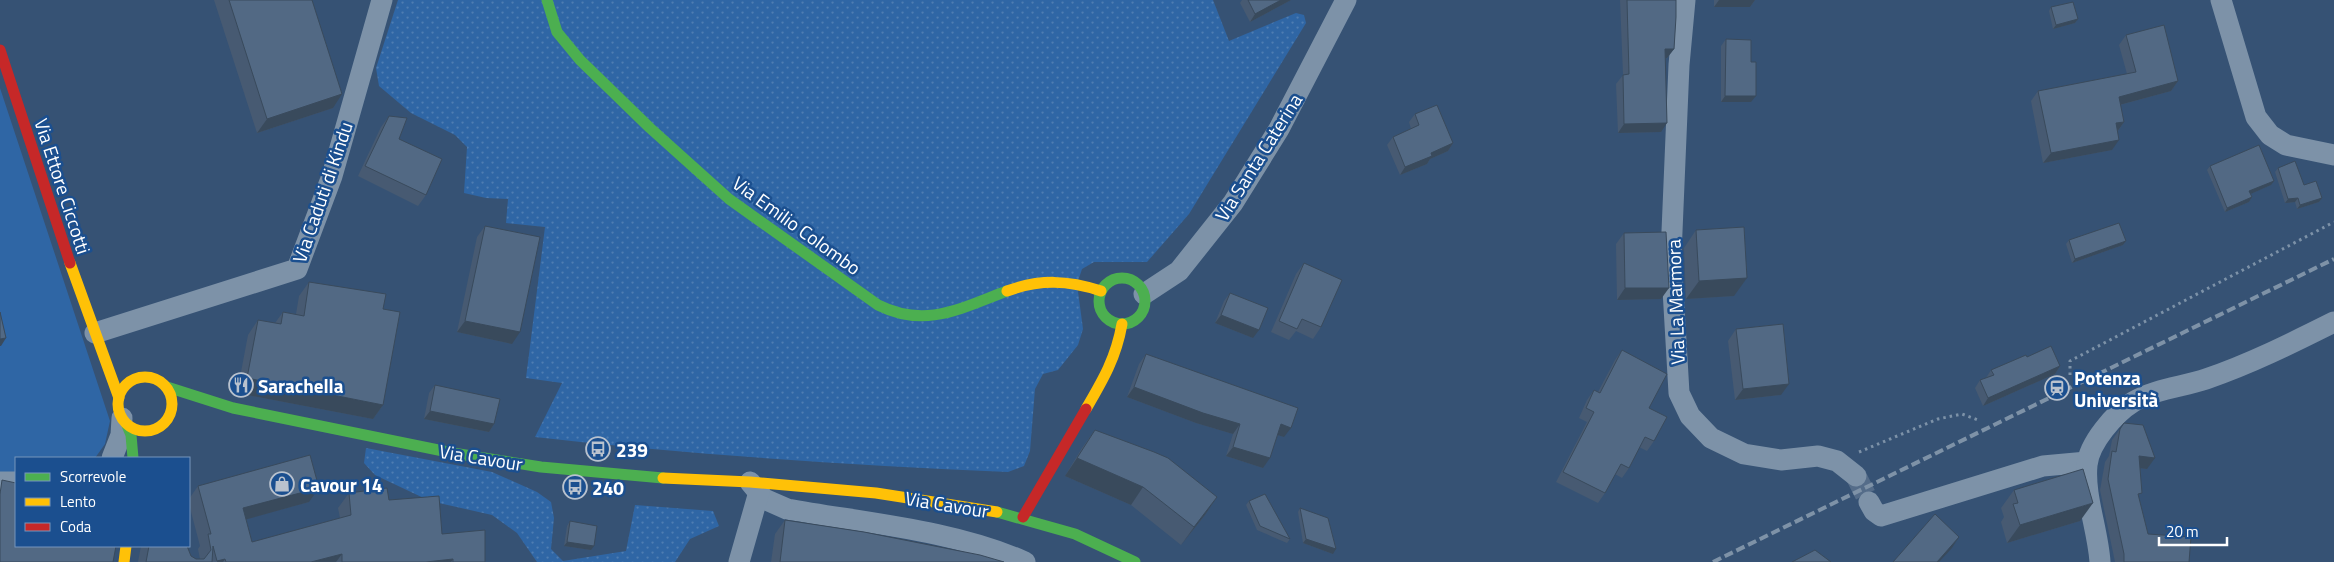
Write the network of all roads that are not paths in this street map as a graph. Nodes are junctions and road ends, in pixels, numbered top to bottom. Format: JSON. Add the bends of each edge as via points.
{"nodes":[{"id":1,"x":382,"y":0,"type":"edge"},
{"id":2,"x":547,"y":0,"type":"edge"},
{"id":3,"x":1346,"y":0,"type":"edge"},
{"id":4,"x":1685,"y":0,"type":"edge"},
{"id":5,"x":2220,"y":0,"type":"edge"},
{"id":6,"x":0,"y":50,"type":"edge"},
{"id":7,"x":2334,"y":155,"type":"edge"},
{"id":8,"x":1101,"y":291,"type":"junction"},
{"id":9,"x":1144,"y":294,"type":"junction"},
{"id":10,"x":2334,"y":322,"type":"edge"},
{"id":11,"x":1122,"y":324,"type":"junction"},
{"id":12,"x":95,"y":333,"type":"junction"},
{"id":13,"x":116,"y":356,"type":"dead end"},
{"id":14,"x":129,"y":366,"type":"dead end"},
{"id":15,"x":143,"y":377,"type":"junction"},
{"id":16,"x":167,"y":387,"type":"junction"},
{"id":17,"x":216,"y":404,"type":"junction"},
{"id":18,"x":181,"y":410,"type":"junction"},
{"id":19,"x":122,"y":413,"type":"junction"},
{"id":20,"x":160,"y":427,"type":"junction"},
{"id":21,"x":154,"y":442,"type":"dead end"},
{"id":22,"x":112,"y":457,"type":"edge"},
{"id":23,"x":133,"y":457,"type":"edge"},
{"id":24,"x":2087,"y":462,"type":"junction"},
{"id":25,"x":1856,"y":476,"type":"tunnel mouth"},
{"id":26,"x":0,"y":482,"type":"edge"},
{"id":27,"x":15,"y":482,"type":"edge"},
{"id":28,"x":754,"y":487,"type":"junction"},
{"id":29,"x":1869,"y":502,"type":"tunnel mouth"},
{"id":30,"x":1023,"y":517,"type":"junction"},
{"id":31,"x":126,"y":547,"type":"edge"},
{"id":32,"x":124,"y":562,"type":"edge"},
{"id":33,"x":739,"y":562,"type":"edge"},
{"id":34,"x":1025,"y":562,"type":"edge"},
{"id":35,"x":1135,"y":562,"type":"edge"},
{"id":36,"x":2100,"y":562,"type":"edge"}],
"edges":[{"from":1,"to":12,"type":"street","name":"Via Caduti di Kindu","via":[[332,176],[297,269]]},
{"from":2,"to":8,"type":"main road","name":"Via Emilio Colombo","via":[[557,32],[580,60],[650,128],[728,199],[878,305],[912,317],[944,314],[1027,284],[1054,281]]},
{"from":3,"to":9,"type":"street","name":"Via Santa Caterina","via":[[1279,129],[1233,203],[1179,271]]},
{"from":4,"to":25,"type":"street","name":"Via La Marmora","via":[[1670,255],[1679,393],[1690,416],[1711,438],[1744,454],[1781,460],[1818,456],[1837,460]]},
{"from":5,"to":7,"type":"street","via":[[2256,117],[2270,135],[2286,145]]},
{"from":6,"to":12,"type":"main road","name":"Via Ettore Ciccotti"},
{"from":8,"to":9,"type":"main road","via":[[1110,281],[1124,278],[1136,283]]},
{"from":8,"to":11,"type":"main road","via":[[1099,306],[1102,314]]},
{"from":9,"to":11,"type":"main road","via":[[1142,313],[1137,319]]},
{"from":10,"to":24,"type":"street","via":[[2257,360],[2133,402],[2099,436]]},
{"from":11,"to":30,"type":"main road","via":[[1118,347],[1109,369]]},
{"from":12,"to":13,"type":"main road","name":"Via Ettore Ciccotti"},
{"from":12,"to":19,"type":"main road","name":"Via Ettore Ciccotti"},
{"from":14,"to":15,"type":"main road"},
{"from":15,"to":16,"type":"main road","via":[[152,377]]},
{"from":15,"to":19,"type":"main road","via":[[127,384]]},
{"from":16,"to":17,"type":"main road","name":"Via Cavour"},
{"from":16,"to":18,"type":"main road","via":[[173,404]]},
{"from":17,"to":18,"type":"main road","name":"Via Cavour"},
{"from":17,"to":28,"type":"main road","name":"Via Cavour","via":[[434,450],[541,467]]},
{"from":18,"to":20,"type":"main road"},
{"from":19,"to":20,"type":"main road","via":[[142,431]]},
{"from":19,"to":22,"type":"street","via":[[121,435]]},
{"from":19,"to":23,"type":"main road","name":"Via Ettore Ciccotti","via":[[131,436]]},
{"from":20,"to":21,"type":"main road"},
{"from":24,"to":29,"type":"street","via":[[2044,466],[1882,516]]},
{"from":24,"to":36,"type":"street","via":[[2086,486],[2095,520]]},
{"from":26,"to":27,"type":"street"},
{"from":28,"to":30,"type":"main road","name":"Via Cavour","via":[[876,493]]},
{"from":28,"to":33,"type":"street"},
{"from":28,"to":34,"type":"street","name":"Via Cavour","via":[[764,499],[787,509],[958,539],[994,548]]},
{"from":30,"to":35,"type":"main road","name":"Via Cavour","via":[[1075,534]]},
{"from":31,"to":32,"type":"main road"}]}
